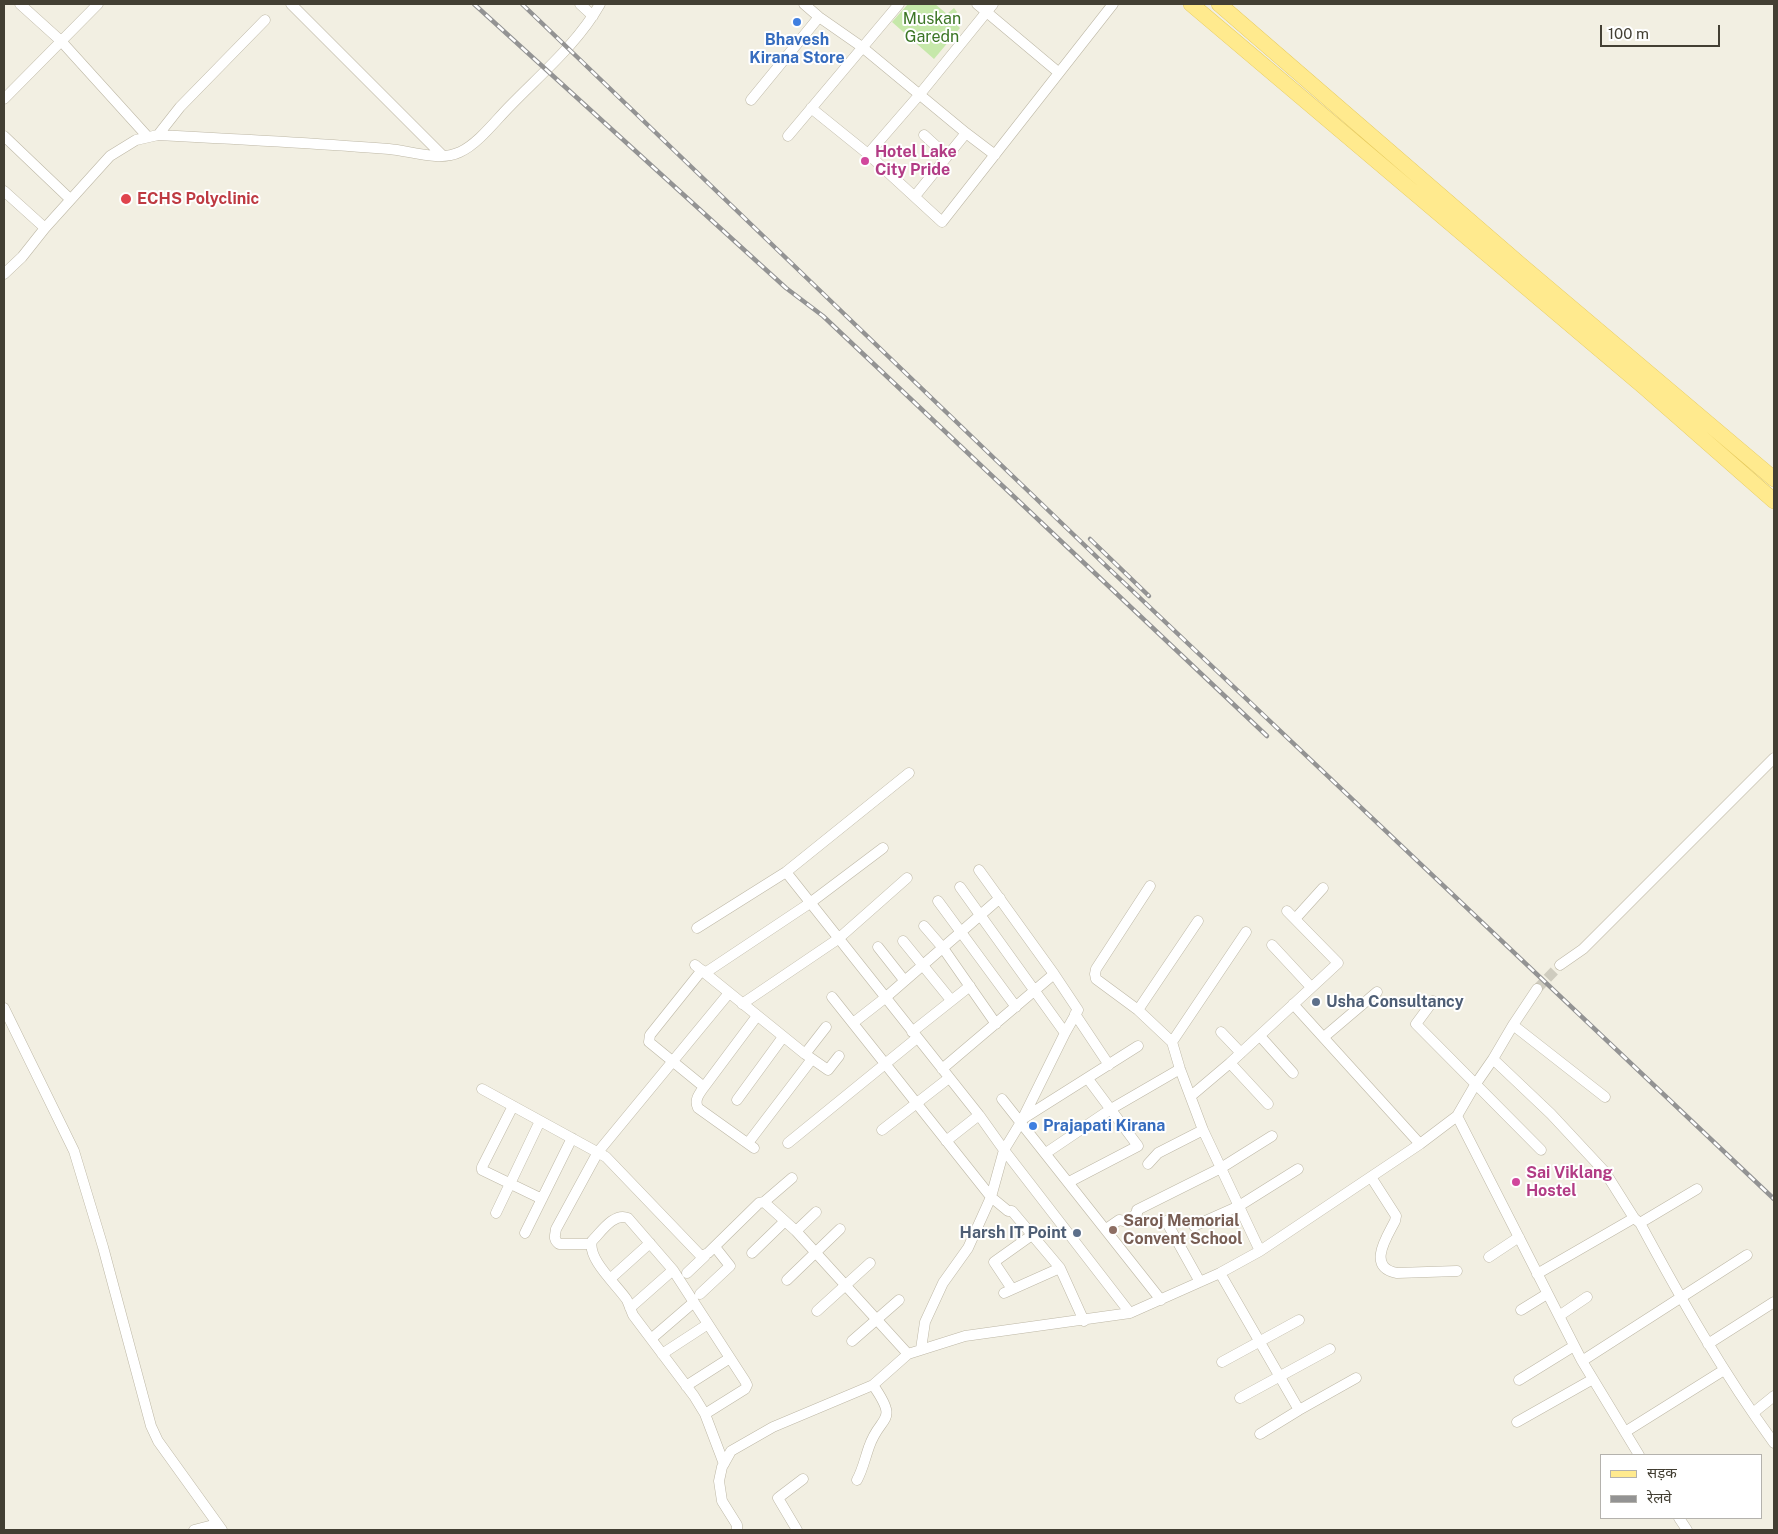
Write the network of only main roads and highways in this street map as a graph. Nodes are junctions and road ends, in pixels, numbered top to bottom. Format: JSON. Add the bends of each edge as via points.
{"nodes":[{"id":1,"x":1191,"y":4,"type":"edge"},
{"id":2,"x":1219,"y":4,"type":"edge"},
{"id":3,"x":1524,"y":277,"type":"junction"},
{"id":4,"x":1774,"y":479,"type":"edge"},
{"id":5,"x":1774,"y":501,"type":"edge"}],
"edges":[{"from":1,"to":3,"type":"main road"},
{"from":2,"to":3,"type":"main road"},
{"from":3,"to":4,"type":"main road"},
{"from":3,"to":5,"type":"main road"}]}
